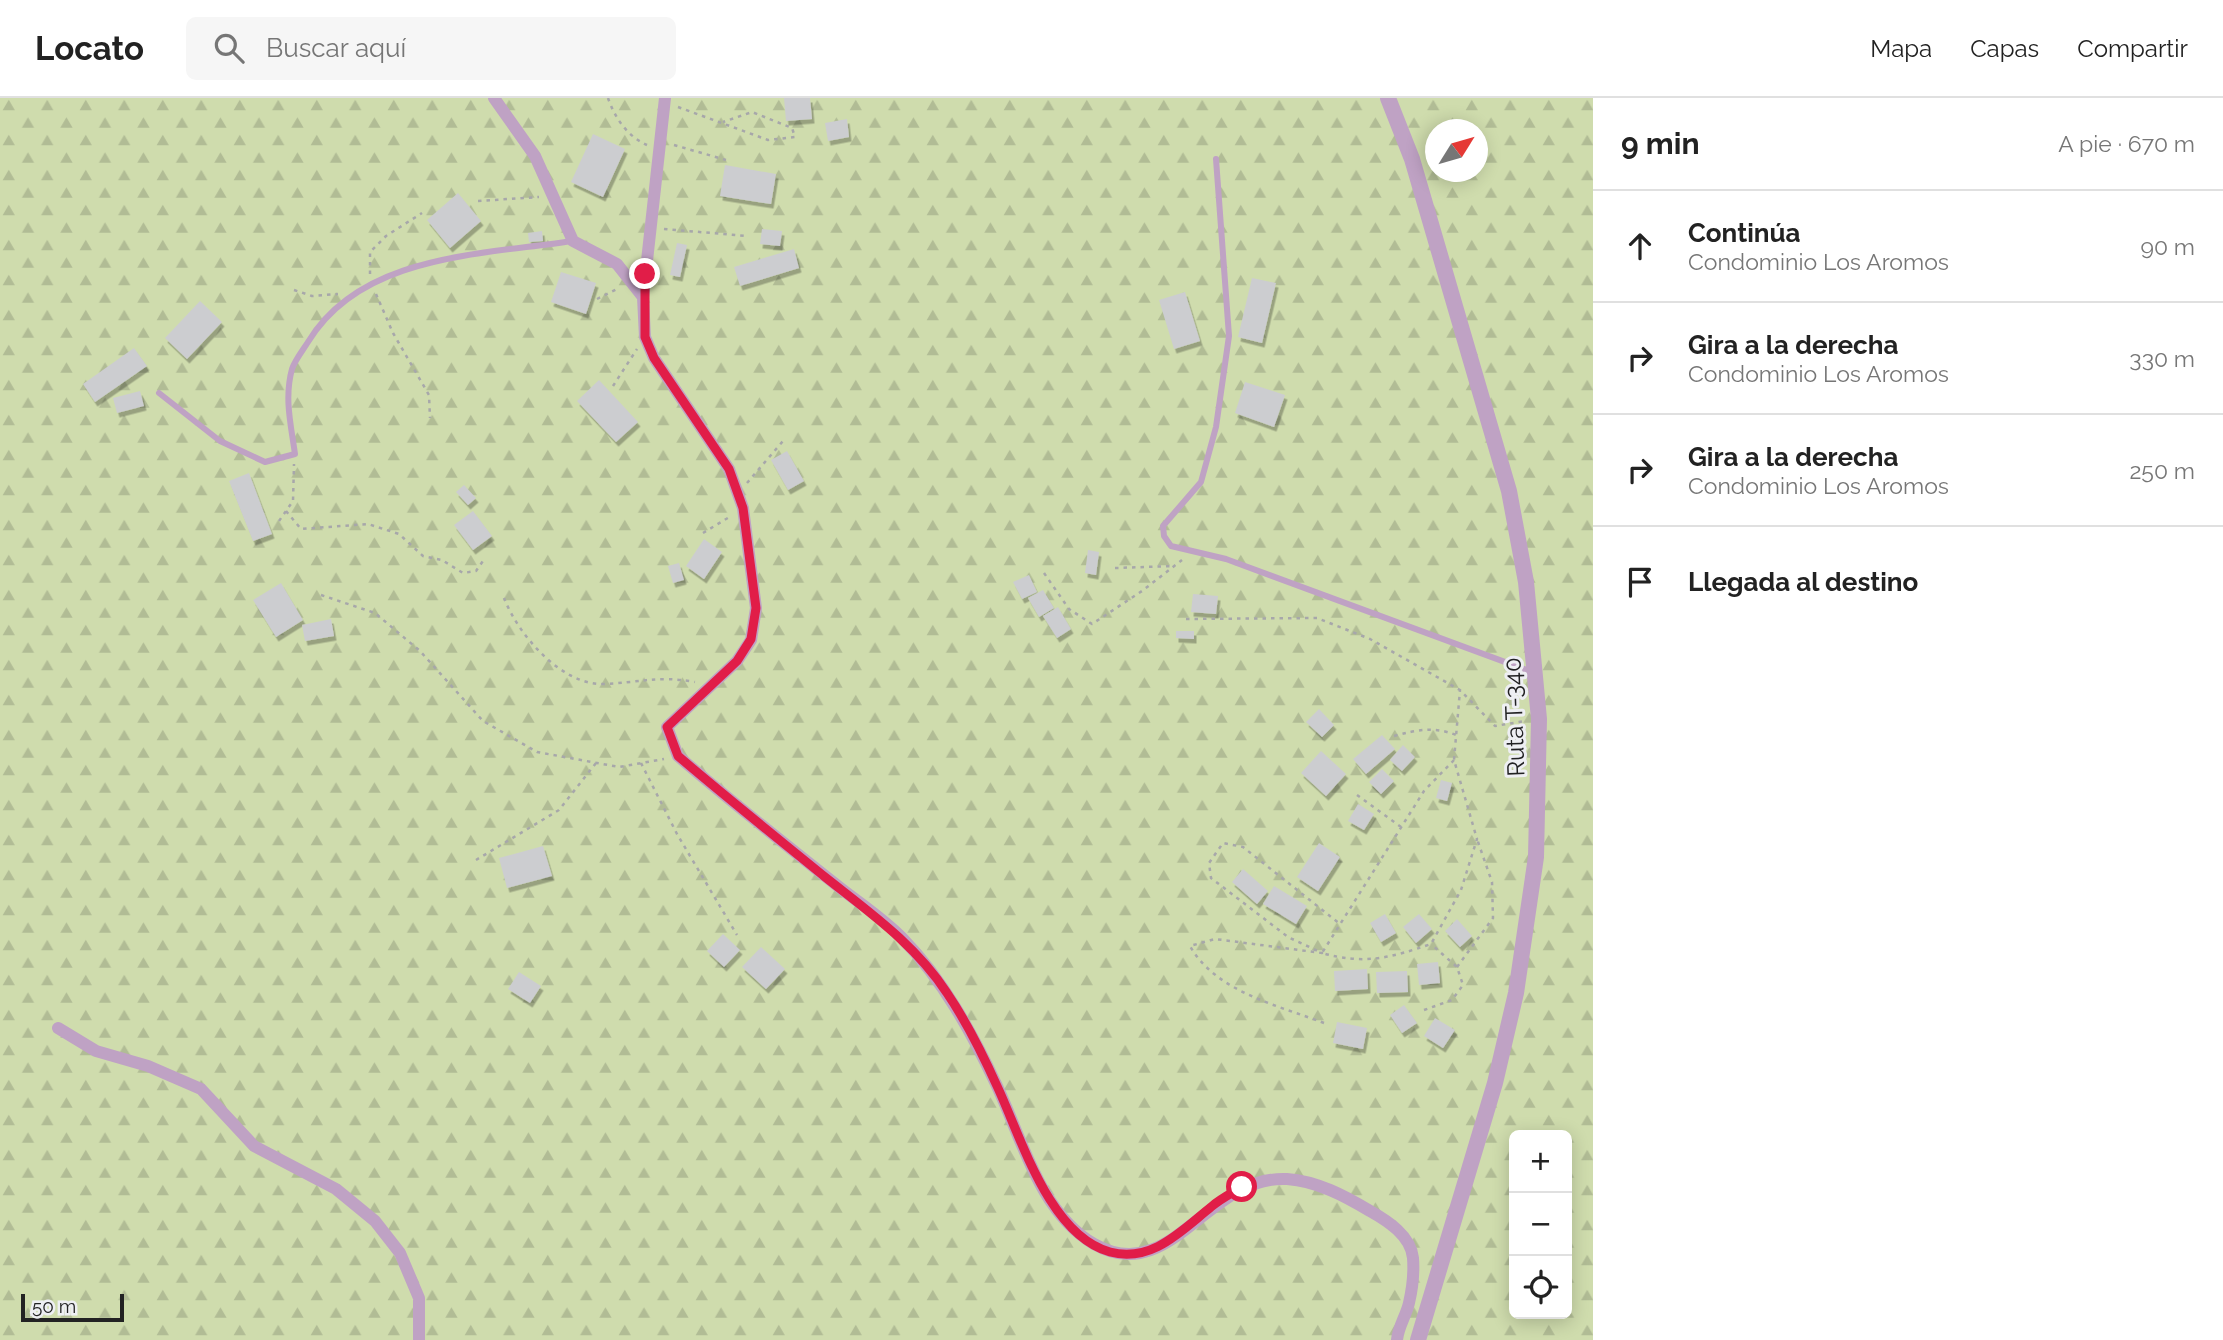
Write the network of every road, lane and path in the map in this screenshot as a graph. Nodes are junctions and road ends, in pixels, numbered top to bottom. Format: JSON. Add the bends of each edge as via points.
{"nodes":[{"id":1,"x":494,"y":98,"type":"edge"},
{"id":2,"x":608,"y":98,"type":"edge"},
{"id":3,"x":1388,"y":98,"type":"edge"},
{"id":4,"x":665,"y":100,"type":"edge"},
{"id":5,"x":723,"y":122,"type":"junction"},
{"id":6,"x":660,"y":146,"type":"junction"},
{"id":7,"x":1216,"y":159,"type":"dead end"},
{"id":8,"x":726,"y":160,"type":"dead end"},
{"id":9,"x":552,"y":196,"type":"junction"},
{"id":10,"x":478,"y":201,"type":"dead end"},
{"id":11,"x":422,"y":213,"type":"dead end"},
{"id":12,"x":650,"y":228,"type":"junction"},
{"id":13,"x":747,"y":236,"type":"dead end"},
{"id":14,"x":573,"y":241,"type":"junction"},
{"id":15,"x":632,"y":283,"type":"junction"},
{"id":16,"x":372,"y":284,"type":"junction"},
{"id":17,"x":294,"y":290,"type":"dead end"},
{"id":18,"x":358,"y":290,"type":"junction"},
{"id":19,"x":643,"y":297,"type":"junction"},
{"id":20,"x":597,"y":299,"type":"dead end"},
{"id":21,"x":645,"y":337,"type":"junction"},
{"id":22,"x":613,"y":386,"type":"dead end"},
{"id":23,"x":159,"y":393,"type":"dead end"},
{"id":24,"x":430,"y":418,"type":"dead end"},
{"id":25,"x":783,"y":441,"type":"dead end"},
{"id":26,"x":295,"y":454,"type":"junction"},
{"id":27,"x":738,"y":493,"type":"junction"},
{"id":28,"x":743,"y":508,"type":"junction"},
{"id":29,"x":286,"y":510,"type":"junction"},
{"id":30,"x":279,"y":521,"type":"dead end"},
{"id":31,"x":703,"y":533,"type":"dead end"},
{"id":32,"x":1193,"y":551,"type":"junction"},
{"id":33,"x":483,"y":561,"type":"dead end"},
{"id":34,"x":1175,"y":566,"type":"junction"},
{"id":35,"x":1115,"y":568,"type":"dead end"},
{"id":36,"x":1044,"y":573,"type":"dead end"},
{"id":37,"x":321,"y":596,"type":"dead end"},
{"id":38,"x":504,"y":598,"type":"dead end"},
{"id":39,"x":1186,"y":620,"type":"dead end"},
{"id":40,"x":1536,"y":673,"type":"junction"},
{"id":41,"x":712,"y":685,"type":"junction"},
{"id":42,"x":1460,"y":690,"type":"junction"},
{"id":43,"x":1539,"y":719,"type":"junction"},
{"id":44,"x":1456,"y":735,"type":"junction"},
{"id":45,"x":1394,"y":736,"type":"dead end"},
{"id":46,"x":678,"y":756,"type":"junction"},
{"id":47,"x":1454,"y":760,"type":"junction"},
{"id":48,"x":596,"y":763,"type":"junction"},
{"id":49,"x":641,"y":763,"type":"junction"},
{"id":50,"x":1357,"y":795,"type":"dead end"},
{"id":51,"x":1401,"y":827,"type":"junction"},
{"id":52,"x":1477,"y":839,"type":"junction"},
{"id":53,"x":477,"y":860,"type":"dead end"},
{"id":54,"x":1340,"y":924,"type":"junction"},
{"id":55,"x":737,"y":935,"type":"dead end"},
{"id":56,"x":1431,"y":944,"type":"junction"},
{"id":57,"x":1322,"y":953,"type":"junction"},
{"id":58,"x":1457,"y":967,"type":"junction"},
{"id":59,"x":1424,"y":1010,"type":"dead end"},
{"id":60,"x":1324,"y":1023,"type":"dead end"},
{"id":61,"x":58,"y":1028,"type":"dead end"},
{"id":62,"x":419,"y":1340,"type":"edge"},
{"id":63,"x":1397,"y":1340,"type":"edge"},
{"id":64,"x":1418,"y":1340,"type":"edge"}],
"edges":[{"from":1,"to":9,"type":"street","via":[[534,156]]},
{"from":2,"to":6,"type":"path","via":[[614,115],[636,140]]},
{"from":3,"to":40,"type":"street","name":"Ruta T-340","via":[[1412,159],[1497,447],[1518,536]]},
{"from":4,"to":5,"type":"path"},
{"from":4,"to":6,"type":"street"},
{"from":5,"to":5,"type":"path","via":[[768,140],[795,137],[792,128],[752,112]]},
{"from":6,"to":8,"type":"path"},
{"from":6,"to":12,"type":"street"},
{"from":7,"to":32,"type":"lane","via":[[1229,336],[1216,427],[1201,482],[1163,526],[1171,546]]},
{"from":9,"to":10,"type":"path"},
{"from":9,"to":14,"type":"street"},
{"from":11,"to":16,"type":"path","via":[[386,236],[370,253]]},
{"from":12,"to":13,"type":"path"},
{"from":12,"to":19,"type":"street"},
{"from":14,"to":15,"type":"street","via":[[617,264]]},
{"from":14,"to":16,"type":"lane","via":[[417,265]]},
{"from":15,"to":19,"type":"street"},
{"from":15,"to":20,"type":"path"},
{"from":16,"to":18,"type":"lane"},
{"from":16,"to":24,"type":"path","via":[[393,333],[429,395]]},
{"from":17,"to":18,"type":"path","via":[[312,296]]},
{"from":18,"to":26,"type":"lane","via":[[319,324],[292,368],[287,408]]},
{"from":19,"to":21,"type":"street"},
{"from":21,"to":22,"type":"path"},
{"from":21,"to":27,"type":"street","via":[[654,358],[729,469]]},
{"from":23,"to":26,"type":"lane","via":[[220,441],[265,462]]},
{"from":25,"to":27,"type":"path"},
{"from":26,"to":29,"type":"path","via":[[293,501]]},
{"from":27,"to":28,"type":"street"},
{"from":28,"to":31,"type":"path"},
{"from":28,"to":41,"type":"street","via":[[756,608],[751,639],[737,661]]},
{"from":29,"to":30,"type":"path"},
{"from":29,"to":33,"type":"path","via":[[302,529],[368,524],[399,534],[423,556],[442,560],[463,573],[476,571]]},
{"from":32,"to":34,"type":"path"},
{"from":32,"to":40,"type":"lane","via":[[1226,559]]},
{"from":34,"to":35,"type":"path"},
{"from":34,"to":36,"type":"path","via":[[1092,624],[1069,609]]},
{"from":37,"to":48,"type":"path","via":[[375,612],[420,651],[483,721],[537,752]]},
{"from":38,"to":41,"type":"path","via":[[528,636],[564,673],[600,684],[665,677]]},
{"from":39,"to":42,"type":"path","via":[[1317,618],[1370,639]]},
{"from":40,"to":43,"type":"street","name":"Ruta T-340"},
{"from":41,"to":46,"type":"street","via":[[667,727]]},
{"from":42,"to":43,"type":"path","via":[[1495,726]]},
{"from":42,"to":44,"type":"path"},
{"from":43,"to":64,"type":"street","name":"Ruta T-340","via":[[1536,857],[1516,993],[1495,1083]]},
{"from":44,"to":45,"type":"path","via":[[1420,729]]},
{"from":44,"to":47,"type":"path"},
{"from":46,"to":49,"type":"path"},
{"from":46,"to":63,"type":"street","via":[[910,947],[947,992],[996,1084],[1031,1164],[1058,1212],[1083,1237],[1107,1251],[1128,1255],[1173,1240],[1213,1204],[1242,1187],[1285,1179],[1321,1186],[1380,1216],[1407,1239],[1413,1257],[1409,1303]]},
{"from":47,"to":51,"type":"path","via":[[1424,791]]},
{"from":47,"to":52,"type":"path"},
{"from":48,"to":49,"type":"path","via":[[619,767]]},
{"from":48,"to":53,"type":"path","via":[[559,810]]},
{"from":49,"to":55,"type":"path"},
{"from":50,"to":51,"type":"path"},
{"from":51,"to":54,"type":"path"},
{"from":52,"to":56,"type":"path","via":[[1461,890]]},
{"from":52,"to":58,"type":"path","via":[[1492,882],[1493,918]]},
{"from":54,"to":57,"type":"path"},
{"from":54,"to":57,"type":"path","via":[[1243,847],[1223,843],[1209,863],[1211,878],[1288,937]]},
{"from":56,"to":57,"type":"path","via":[[1382,958],[1350,961]]},
{"from":56,"to":58,"type":"path"},
{"from":57,"to":60,"type":"path","via":[[1215,939],[1190,946],[1215,976],[1243,992]]},
{"from":58,"to":59,"type":"path","via":[[1463,985],[1452,1000]]},
{"from":61,"to":62,"type":"street","via":[[96,1051],[148,1066],[201,1089],[254,1146],[336,1189],[375,1221],[400,1252],[419,1298]]}]}
